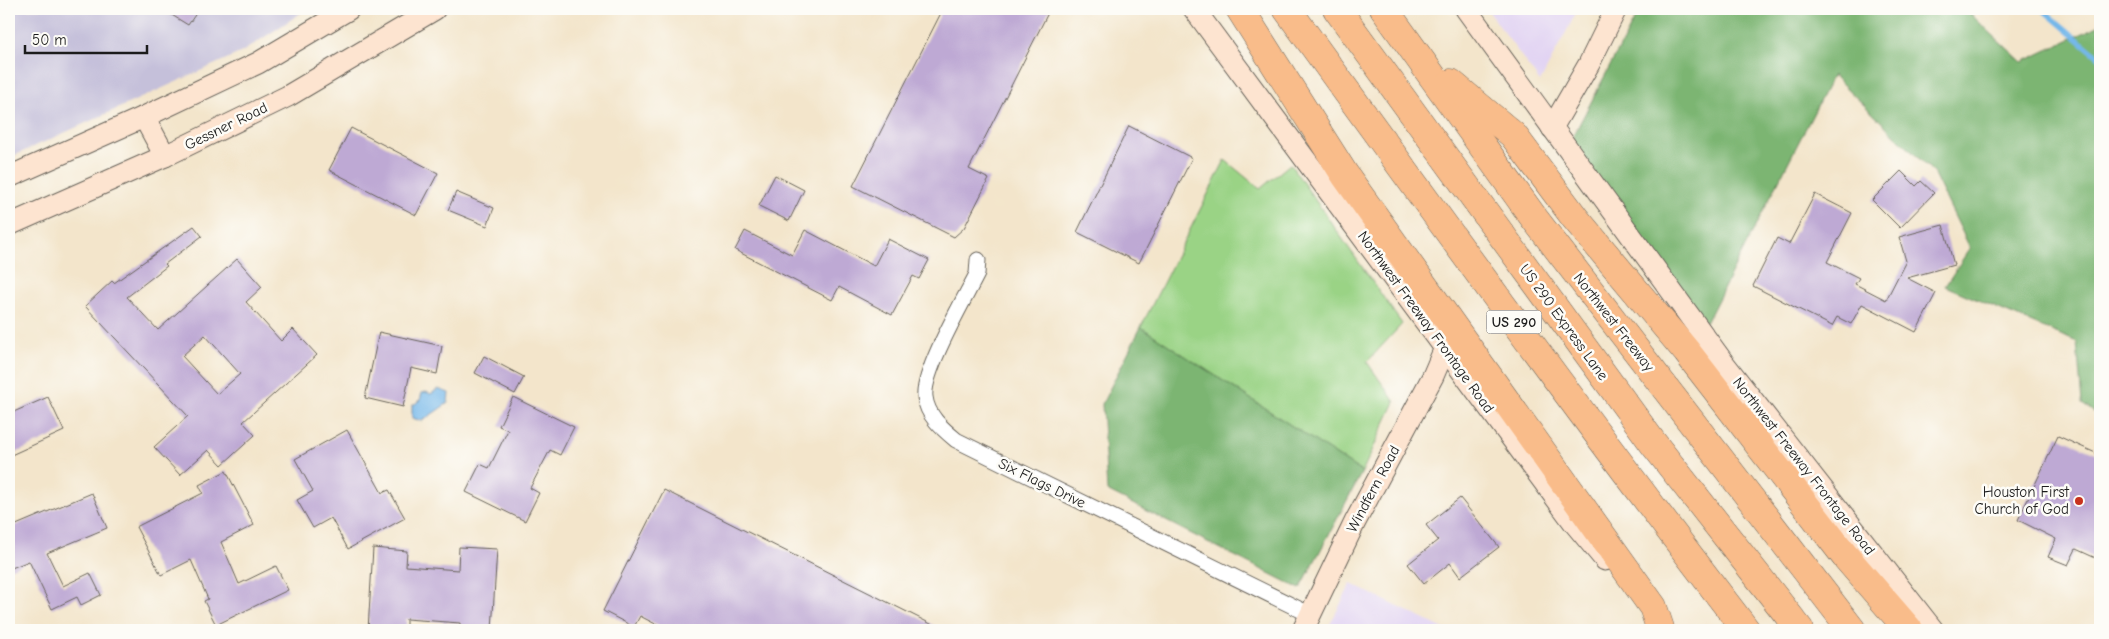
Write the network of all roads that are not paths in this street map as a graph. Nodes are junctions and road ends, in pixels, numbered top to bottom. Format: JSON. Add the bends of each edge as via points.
{"nodes":[{"id":1,"x":349,"y":9,"type":"edge"},
{"id":2,"x":435,"y":9,"type":"edge"},
{"id":3,"x":1194,"y":9,"type":"edge"},
{"id":4,"x":1240,"y":9,"type":"edge"},
{"id":5,"x":1287,"y":9,"type":"edge"},
{"id":6,"x":1336,"y":9,"type":"edge"},
{"id":7,"x":1384,"y":9,"type":"edge"},
{"id":8,"x":1466,"y":9,"type":"edge"},
{"id":9,"x":1616,"y":9,"type":"edge"},
{"id":10,"x":1420,"y":57,"type":"junction"},
{"id":11,"x":144,"y":117,"type":"junction"},
{"id":12,"x":1552,"y":128,"type":"junction"},
{"id":13,"x":165,"y":156,"type":"junction"},
{"id":14,"x":9,"y":178,"type":"edge"},
{"id":15,"x":9,"y":225,"type":"edge"},
{"id":16,"x":978,"y":260,"type":"dead end"},
{"id":17,"x":1445,"y":348,"type":"junction"},
{"id":18,"x":1307,"y":622,"type":"edge"},
{"id":19,"x":1661,"y":629,"type":"edge"},
{"id":20,"x":1746,"y":630,"type":"edge"},
{"id":21,"x":1800,"y":630,"type":"edge"},
{"id":22,"x":1852,"y":630,"type":"edge"},
{"id":23,"x":1909,"y":630,"type":"edge"},
{"id":24,"x":1933,"y":630,"type":"edge"}],
"edges":[{"from":1,"to":11,"type":"main road","via":[[258,63]]},
{"from":2,"to":13,"type":"main road","name":"Gessner Road","via":[[288,96]]},
{"from":3,"to":17,"type":"main road","name":"Northwest Freeway Frontage Road"},
{"from":4,"to":19,"type":"highway","via":[[1345,175],[1653,607]]},
{"from":5,"to":20,"type":"highway","number":"US 290","via":[[1486,285]]},
{"from":6,"to":21,"type":"highway","name":"US 290 Express Lane","via":[[1653,443]]},
{"from":7,"to":10,"type":"highway","name":"Northwest Freeway"},
{"from":8,"to":12,"type":"main road","name":"Northwest Freeway Frontage Road"},
{"from":9,"to":12,"type":"main road","via":[[1590,64]]},
{"from":10,"to":22,"type":"highway","name":"Northwest Freeway","via":[[1534,218]]},
{"from":10,"to":23,"type":"highway","via":[[1512,135],[1687,352],[1845,556]]},
{"from":11,"to":13,"type":"main road"},
{"from":11,"to":14,"type":"main road"},
{"from":12,"to":24,"type":"main road","name":"Northwest Freeway Frontage Road","via":[[1723,362]]},
{"from":13,"to":15,"type":"main road","name":"Gessner Road"},
{"from":16,"to":18,"type":"street","name":"Six Flags Drive","via":[[977,274],[928,373],[925,398],[935,421],[956,440]]},
{"from":17,"to":18,"type":"main road","name":"Windfern Road"},
{"from":17,"to":19,"type":"main road","name":"Northwest Freeway Frontage Road","via":[[1575,524]]}]}
